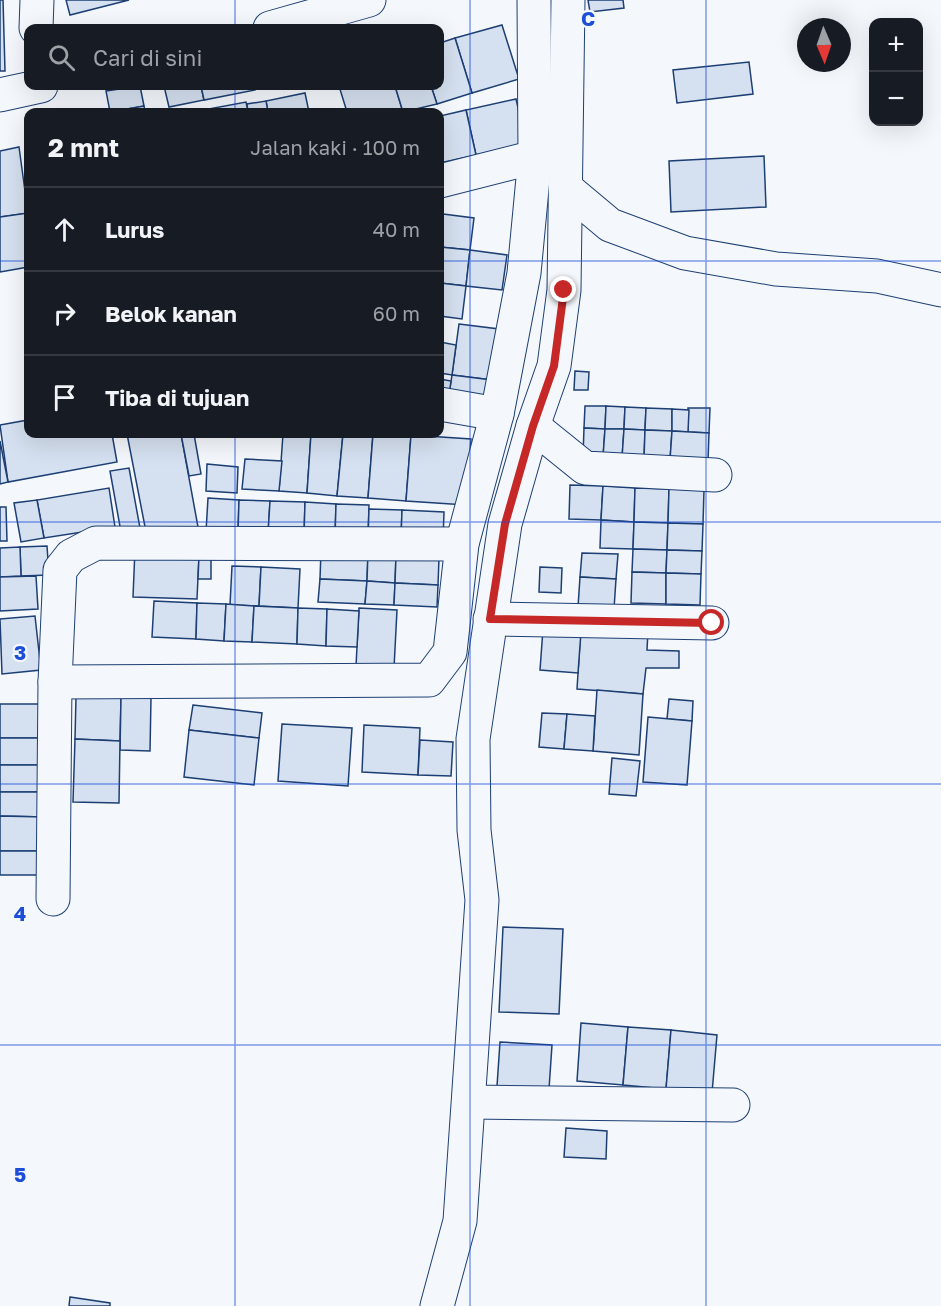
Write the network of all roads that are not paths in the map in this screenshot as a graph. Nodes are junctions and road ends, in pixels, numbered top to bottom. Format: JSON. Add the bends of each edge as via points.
{"nodes":[{"id":1,"x":37,"y":0,"type":"edge"},
{"id":2,"x":369,"y":0,"type":"edge"},
{"id":3,"x":534,"y":0,"type":"edge"},
{"id":4,"x":568,"y":0,"type":"edge"},
{"id":5,"x":36,"y":24,"type":"edge"},
{"id":6,"x":284,"y":24,"type":"edge"},
{"id":7,"x":24,"y":89,"type":"edge"},
{"id":8,"x":0,"y":95,"type":"edge"},
{"id":9,"x":535,"y":157,"type":"junction"},
{"id":10,"x":444,"y":180,"type":"edge"},
{"id":11,"x":567,"y":189,"type":"junction"},
{"id":12,"x":941,"y":290,"type":"edge"},
{"id":13,"x":444,"y":405,"type":"edge"},
{"id":14,"x":497,"y":414,"type":"junction"},
{"id":15,"x":533,"y":426,"type":"junction"},
{"id":16,"x":715,"y":475,"type":"dead end"},
{"id":17,"x":462,"y":544,"type":"junction"},
{"id":18,"x":490,"y":619,"type":"junction"},
{"id":19,"x":712,"y":623,"type":"dead end"},
{"id":20,"x":55,"y":682,"type":"junction"},
{"id":21,"x":53,"y":899,"type":"dead end"},
{"id":22,"x":469,"y":1102,"type":"junction"},
{"id":23,"x":733,"y":1105,"type":"dead end"},
{"id":24,"x":437,"y":1306,"type":"edge"}],
"edges":[{"from":1,"to":5,"type":"street"},
{"from":2,"to":6,"type":"street"},
{"from":3,"to":9,"type":"street"},
{"from":4,"to":11,"type":"street"},
{"from":7,"to":8,"type":"street"},
{"from":9,"to":10,"type":"street"},
{"from":9,"to":14,"type":"street","via":[[524,273]]},
{"from":11,"to":12,"type":"street","via":[[610,225],[685,253],[776,270],[877,276]]},
{"from":11,"to":15,"type":"street","via":[[564,290],[554,366]]},
{"from":13,"to":14,"type":"street"},
{"from":14,"to":17,"type":"street"},
{"from":15,"to":16,"type":"street","via":[[585,468]]},
{"from":15,"to":18,"type":"street","via":[[505,524]]},
{"from":17,"to":20,"type":"street","via":[[450,652],[429,680]]},
{"from":17,"to":20,"type":"street","via":[[96,543],[72,556],[60,570]]},
{"from":18,"to":19,"type":"street"},
{"from":18,"to":22,"type":"street","via":[[473,739],[474,830],[483,900]]},
{"from":20,"to":21,"type":"street"},
{"from":22,"to":23,"type":"street"},
{"from":22,"to":24,"type":"street","via":[[460,1221]]}]}
